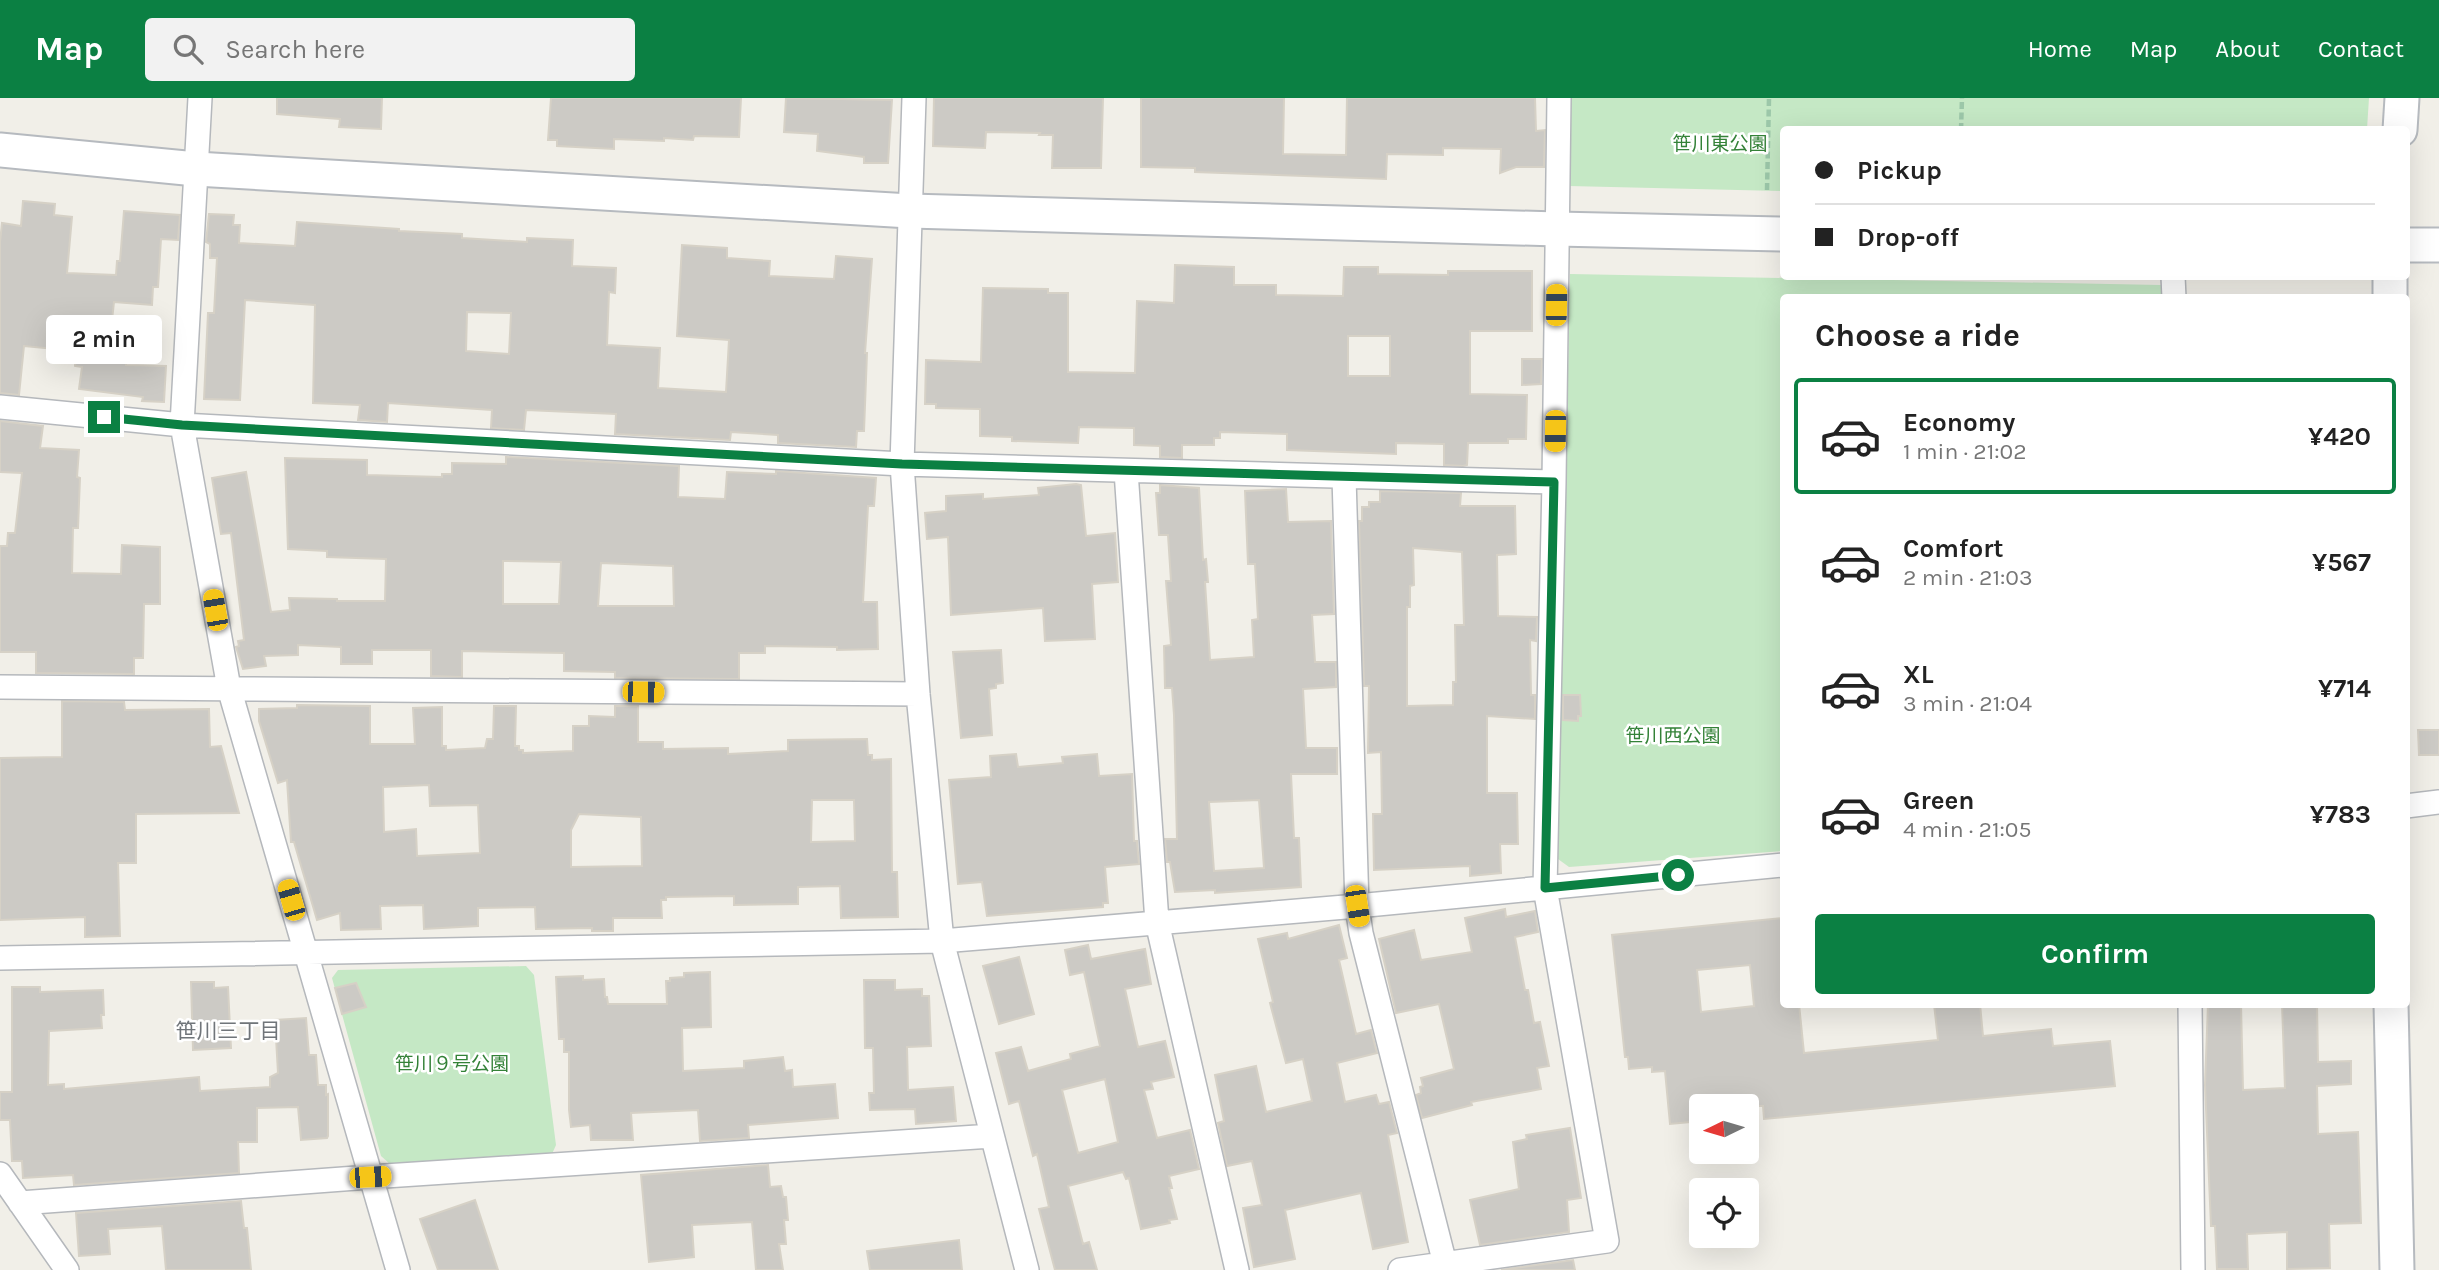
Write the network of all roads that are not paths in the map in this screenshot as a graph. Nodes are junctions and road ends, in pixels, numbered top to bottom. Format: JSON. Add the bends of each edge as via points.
{"nodes":[{"id":1,"x":200,"y":98,"type":"edge"},
{"id":2,"x":914,"y":98,"type":"edge"},
{"id":3,"x":1559,"y":98,"type":"edge"},
{"id":4,"x":2402,"y":98,"type":"edge"},
{"id":5,"x":2400,"y":126,"type":"edge"},
{"id":6,"x":0,"y":150,"type":"edge"},
{"id":7,"x":196,"y":169,"type":"junction"},
{"id":8,"x":910,"y":211,"type":"junction"},
{"id":9,"x":1557,"y":229,"type":"junction"},
{"id":10,"x":1780,"y":234,"type":"edge"},
{"id":11,"x":2410,"y":245,"type":"edge"},
{"id":12,"x":2439,"y":245,"type":"edge"},
{"id":13,"x":0,"y":407,"type":"edge"},
{"id":14,"x":182,"y":425,"type":"junction"},
{"id":15,"x":902,"y":464,"type":"junction"},
{"id":16,"x":1126,"y":471,"type":"junction"},
{"id":17,"x":1343,"y":477,"type":"junction"},
{"id":18,"x":1554,"y":482,"type":"junction"},
{"id":19,"x":0,"y":687,"type":"edge"},
{"id":20,"x":229,"y":688,"type":"junction"},
{"id":21,"x":918,"y":694,"type":"junction"},
{"id":22,"x":2439,"y":802,"type":"edge"},
{"id":23,"x":2410,"y":806,"type":"edge"},
{"id":24,"x":1780,"y":865,"type":"edge"},
{"id":25,"x":1545,"y":888,"type":"junction"},
{"id":26,"x":1357,"y":906,"type":"junction"},
{"id":27,"x":1157,"y":922,"type":"junction"},
{"id":28,"x":942,"y":941,"type":"junction"},
{"id":29,"x":307,"y":953,"type":"junction"},
{"id":30,"x":0,"y":958,"type":"edge"},
{"id":31,"x":2190,"y":1008,"type":"edge"},
{"id":32,"x":2391,"y":1008,"type":"edge"},
{"id":33,"x":992,"y":1136,"type":"junction"},
{"id":34,"x":0,"y":1174,"type":"edge"},
{"id":35,"x":370,"y":1177,"type":"junction"},
{"id":36,"x":20,"y":1203,"type":"junction"},
{"id":37,"x":1445,"y":1264,"type":"junction"},
{"id":38,"x":67,"y":1270,"type":"edge"},
{"id":39,"x":398,"y":1270,"type":"edge"},
{"id":40,"x":1027,"y":1270,"type":"edge"},
{"id":41,"x":1237,"y":1270,"type":"edge"},
{"id":42,"x":1401,"y":1270,"type":"edge"},
{"id":43,"x":2193,"y":1270,"type":"edge"},
{"id":44,"x":2397,"y":1270,"type":"edge"}],
"edges":[{"from":1,"to":7,"type":"street"},
{"from":2,"to":8,"type":"street"},
{"from":3,"to":9,"type":"street"},
{"from":4,"to":5,"type":"street"},
{"from":6,"to":7,"type":"street"},
{"from":7,"to":8,"type":"street"},
{"from":7,"to":14,"type":"street"},
{"from":8,"to":9,"type":"street"},
{"from":8,"to":15,"type":"street"},
{"from":9,"to":10,"type":"street"},
{"from":9,"to":18,"type":"street"},
{"from":11,"to":12,"type":"street"},
{"from":13,"to":14,"type":"street"},
{"from":14,"to":15,"type":"street"},
{"from":14,"to":20,"type":"street"},
{"from":15,"to":16,"type":"street"},
{"from":15,"to":21,"type":"street"},
{"from":16,"to":17,"type":"street"},
{"from":16,"to":27,"type":"street"},
{"from":17,"to":18,"type":"street"},
{"from":17,"to":26,"type":"street"},
{"from":18,"to":25,"type":"street"},
{"from":19,"to":20,"type":"street"},
{"from":20,"to":21,"type":"street"},
{"from":20,"to":29,"type":"street"},
{"from":21,"to":28,"type":"street"},
{"from":22,"to":23,"type":"street"},
{"from":24,"to":25,"type":"street"},
{"from":25,"to":26,"type":"street"},
{"from":25,"to":37,"type":"street","via":[[1607,1241]]},
{"from":26,"to":27,"type":"street"},
{"from":26,"to":37,"type":"street"},
{"from":27,"to":28,"type":"street"},
{"from":27,"to":41,"type":"street"},
{"from":28,"to":29,"type":"street"},
{"from":28,"to":33,"type":"street"},
{"from":29,"to":30,"type":"street"},
{"from":29,"to":35,"type":"street"},
{"from":31,"to":43,"type":"street"},
{"from":32,"to":44,"type":"street"},
{"from":33,"to":35,"type":"street"},
{"from":33,"to":40,"type":"street"},
{"from":34,"to":36,"type":"street"},
{"from":35,"to":36,"type":"street"},
{"from":35,"to":39,"type":"street"},
{"from":36,"to":38,"type":"street"},
{"from":37,"to":42,"type":"street"}]}
